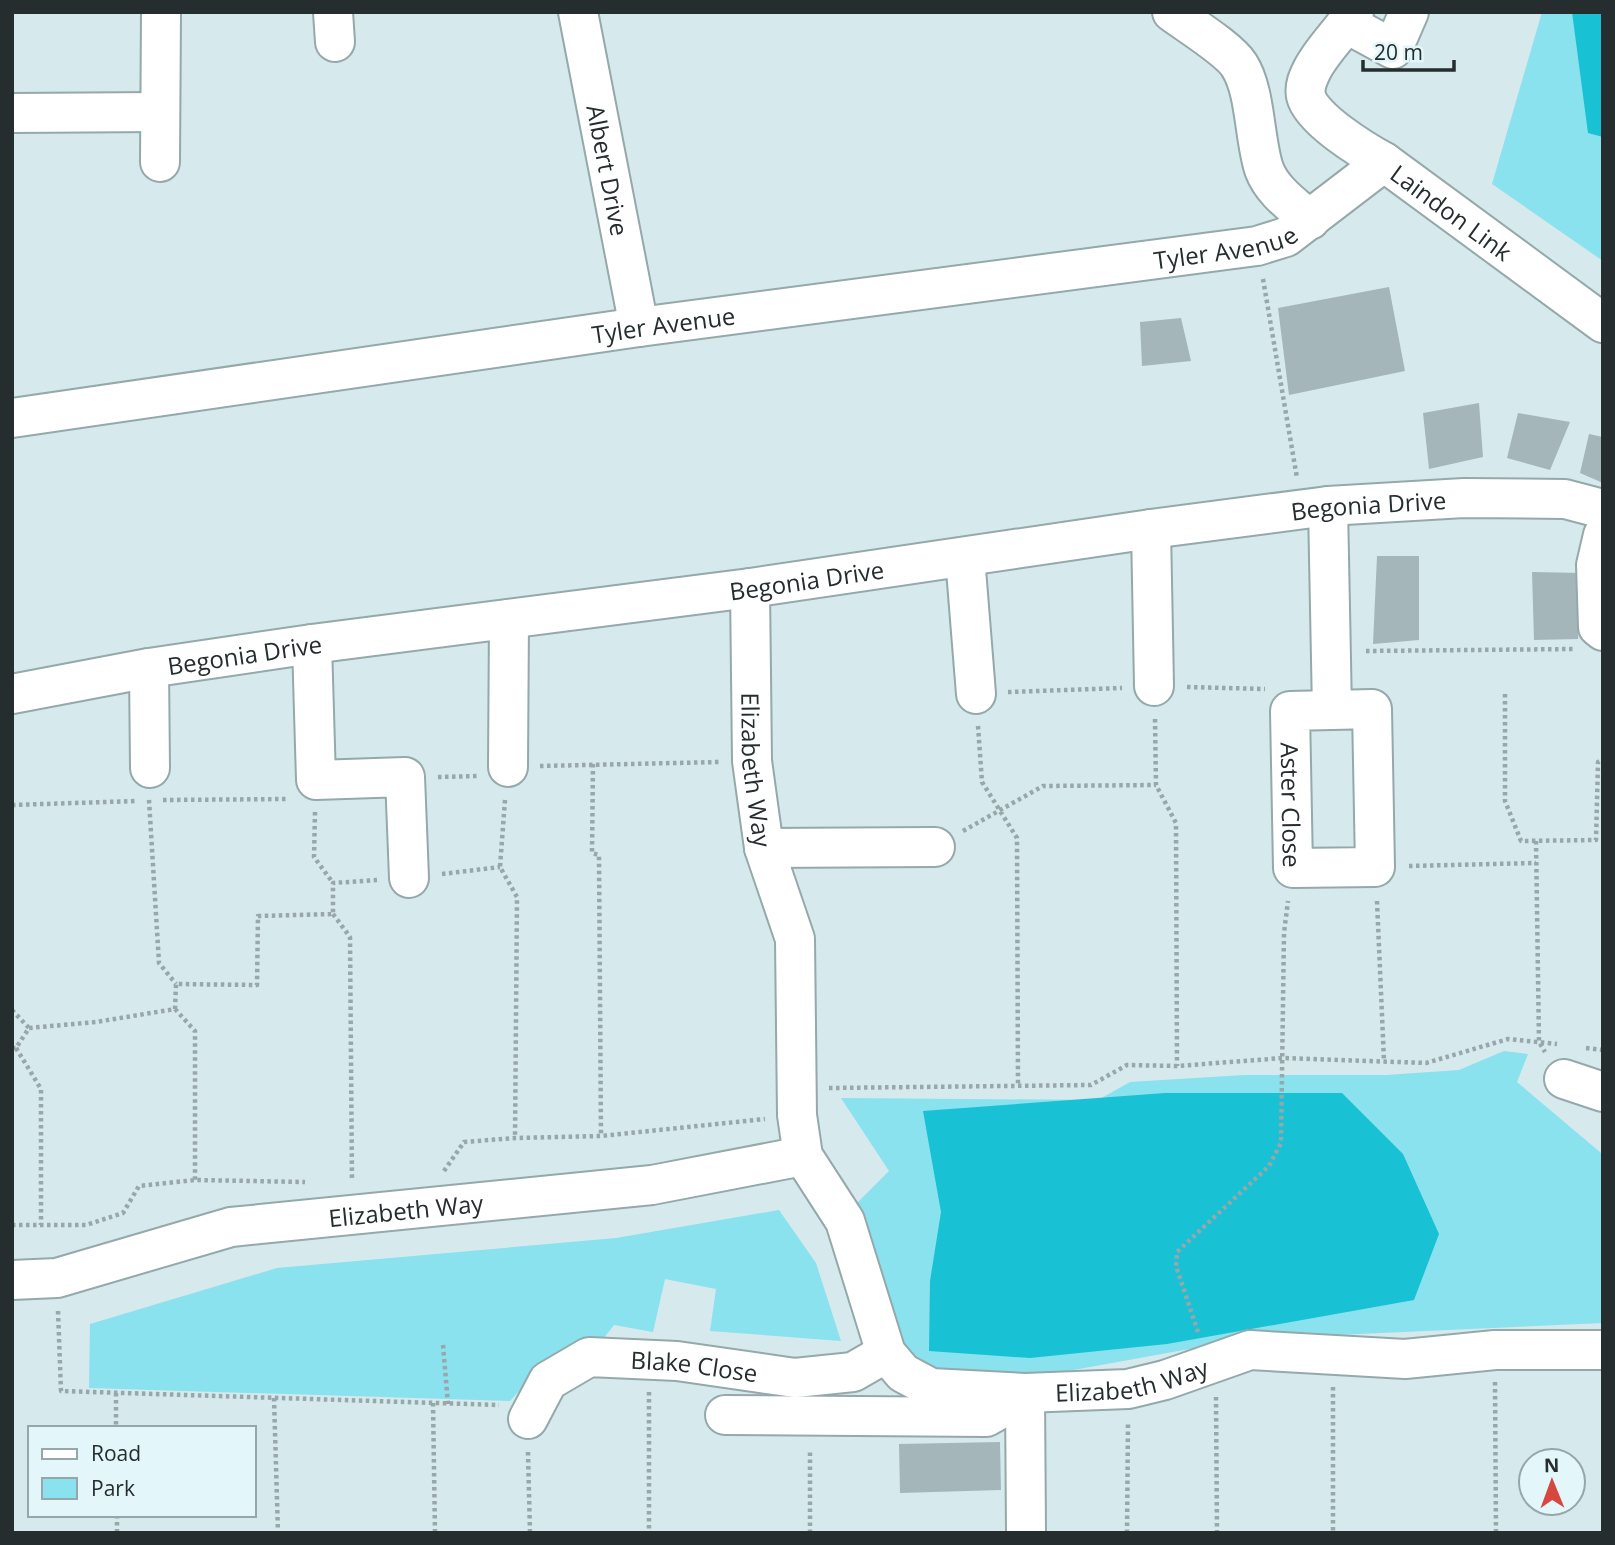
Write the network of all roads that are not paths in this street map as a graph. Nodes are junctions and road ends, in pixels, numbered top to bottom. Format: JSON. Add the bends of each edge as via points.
{"nodes":[{"id":1,"x":161,"y":12,"type":"edge"},
{"id":2,"x":578,"y":12,"type":"edge"},
{"id":3,"x":1172,"y":12,"type":"edge"},
{"id":4,"x":1409,"y":12,"type":"edge"},
{"id":5,"x":1351,"y":18,"type":"edge"},
{"id":6,"x":160,"y":112,"type":"junction"},
{"id":7,"x":12,"y":113,"type":"edge"},
{"id":8,"x":160,"y":162,"type":"dead end"},
{"id":9,"x":1384,"y":162,"type":"junction"},
{"id":10,"x":1310,"y":220,"type":"junction"},
{"id":11,"x":1603,"y":323,"type":"edge"},
{"id":12,"x":639,"y":327,"type":"junction"},
{"id":13,"x":12,"y":418,"type":"edge"},
{"id":14,"x":1328,"y":506,"type":"junction"},
{"id":15,"x":1603,"y":509,"type":"edge"},
{"id":16,"x":1151,"y":529,"type":"junction"},
{"id":17,"x":1603,"y":535,"type":"edge"},
{"id":18,"x":965,"y":557,"type":"junction"},
{"id":19,"x":750,"y":588,"type":"junction"},
{"id":20,"x":509,"y":619,"type":"junction"},
{"id":21,"x":1589,"y":640,"type":"edge"},
{"id":22,"x":312,"y":644,"type":"junction"},
{"id":23,"x":149,"y":668,"type":"junction"},
{"id":24,"x":1154,"y":686,"type":"road end"},
{"id":25,"x":12,"y":694,"type":"edge"},
{"id":26,"x":976,"y":694,"type":"road end"},
{"id":27,"x":1332,"y":710,"type":"junction"},
{"id":28,"x":508,"y":771,"type":"road end"},
{"id":29,"x":154,"y":789,"type":"road end"},
{"id":30,"x":935,"y":847,"type":"road end"},
{"id":31,"x":764,"y":848,"type":"junction"},
{"id":32,"x":409,"y":878,"type":"road end"},
{"id":33,"x":1563,"y":1062,"type":"road end"},
{"id":34,"x":1603,"y":1092,"type":"edge"},
{"id":35,"x":803,"y":1156,"type":"junction"},
{"id":36,"x":12,"y":1280,"type":"edge"},
{"id":37,"x":1603,"y":1350,"type":"edge"},
{"id":38,"x":886,"y":1353,"type":"junction"},
{"id":39,"x":1025,"y":1393,"type":"junction"},
{"id":40,"x":531,"y":1413,"type":"road end"},
{"id":41,"x":725,"y":1415,"type":"dead end"},
{"id":42,"x":1026,"y":1533,"type":"edge"}],
"edges":[{"from":1,"to":6,"type":"street"},
{"from":2,"to":12,"type":"street","name":"Albert Drive"},
{"from":3,"to":10,"type":"street","via":[[1239,64],[1264,170],[1278,192]]},
{"from":4,"to":5,"type":"street","via":[[1392,49]]},
{"from":5,"to":9,"type":"street","via":[[1313,67],[1306,98],[1317,114],[1354,145]]},
{"from":6,"to":7,"type":"street"},
{"from":6,"to":8,"type":"street"},
{"from":9,"to":10,"type":"street","name":"Laindon Link"},
{"from":9,"to":11,"type":"street","name":"Laindon Link"},
{"from":10,"to":12,"type":"street","name":"Tyler Avenue","via":[[1286,237],[1257,246]]},
{"from":12,"to":13,"type":"street","name":"Tyler Avenue"},
{"from":14,"to":15,"type":"street","name":"Begonia Drive","via":[[1464,498],[1565,499]]},
{"from":14,"to":16,"type":"street","name":"Begonia Drive"},
{"from":14,"to":27,"type":"street"},
{"from":16,"to":18,"type":"street","name":"Begonia Drive"},
{"from":16,"to":24,"type":"street"},
{"from":17,"to":21,"type":"street","via":[[1596,565],[1598,627]]},
{"from":18,"to":19,"type":"street","name":"Begonia Drive"},
{"from":18,"to":26,"type":"street"},
{"from":19,"to":20,"type":"street","name":"Begonia Drive"},
{"from":19,"to":31,"type":"street","name":"Elizabeth Way","via":[[752,761]]},
{"from":20,"to":22,"type":"street","name":"Begonia Drive"},
{"from":20,"to":28,"type":"street"},
{"from":22,"to":23,"type":"street","name":"Begonia Drive"},
{"from":22,"to":32,"type":"street","via":[[316,780],[405,777]]},
{"from":23,"to":25,"type":"street","name":"Begonia Drive"},
{"from":23,"to":29,"type":"street"},
{"from":27,"to":27,"type":"street","name":"Aster Close","via":[[1290,711],[1293,869],[1375,867],[1372,709]]},
{"from":30,"to":31,"type":"street"},
{"from":31,"to":35,"type":"street","name":"Elizabeth Way","via":[[795,939],[797,1102]]},
{"from":33,"to":34,"type":"street"},
{"from":35,"to":36,"type":"street","name":"Elizabeth Way","via":[[652,1185],[231,1227],[57,1278]]},
{"from":35,"to":38,"type":"street","name":"Elizabeth Way","via":[[845,1221]]},
{"from":37,"to":39,"type":"street","name":"Elizabeth Way","via":[[1495,1350],[1405,1359],[1251,1350],[1205,1352],[1165,1380],[1128,1389]]},
{"from":38,"to":39,"type":"street","name":"Elizabeth Way","via":[[903,1373],[931,1388]]},
{"from":38,"to":40,"type":"street","name":"Blake Close","via":[[853,1371],[796,1378],[677,1361],[589,1357],[548,1381]]},
{"from":39,"to":41,"type":"street","via":[[986,1418]]},
{"from":39,"to":42,"type":"street"}]}
